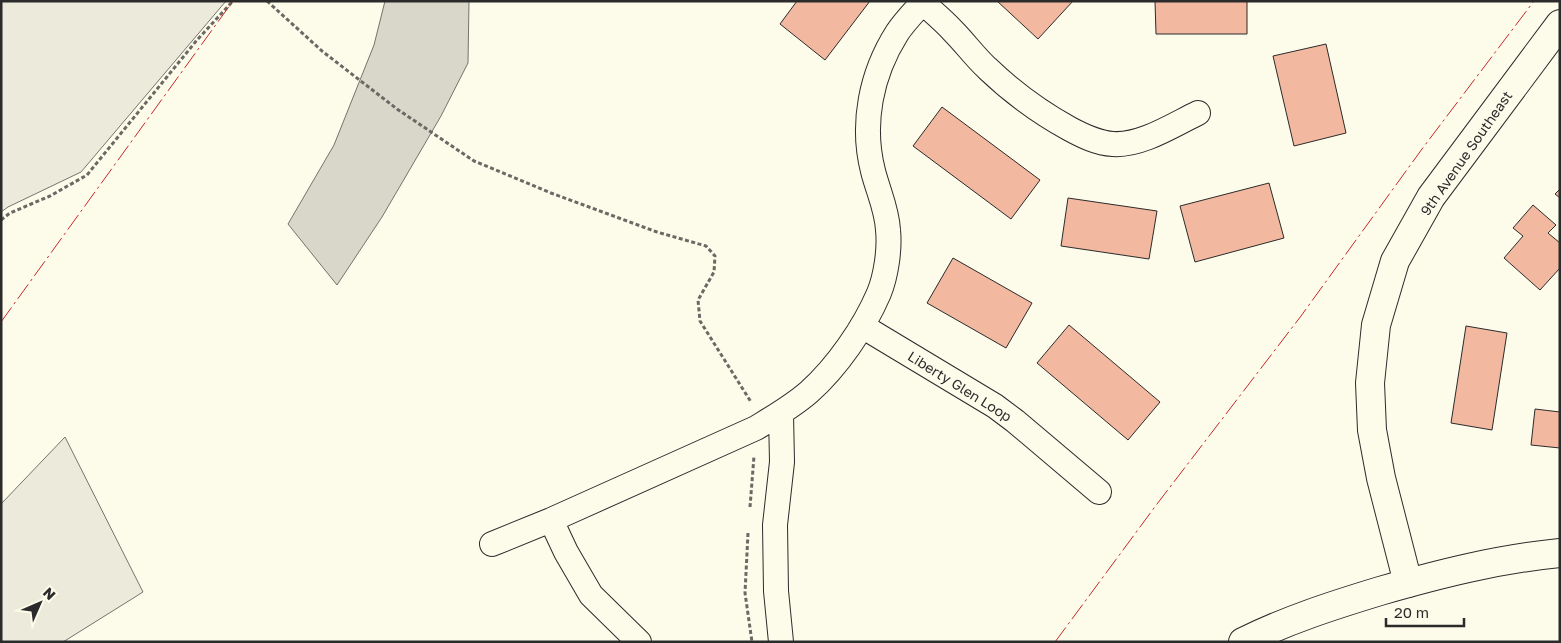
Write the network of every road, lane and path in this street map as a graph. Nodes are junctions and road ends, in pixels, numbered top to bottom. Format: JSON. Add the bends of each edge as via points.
{"nodes":[{"id":1,"x":233,"y":1,"type":"edge"},
{"id":2,"x":268,"y":1,"type":"edge"},
{"id":3,"x":923,"y":2,"type":"edge"},
{"id":4,"x":1560,"y":24,"type":"edge"},
{"id":5,"x":1198,"y":113,"type":"dead end"},
{"id":6,"x":1,"y":220,"type":"edge"},
{"id":7,"x":862,"y":326,"type":"junction"},
{"id":8,"x":781,"y":414,"type":"junction"},
{"id":9,"x":756,"y":428,"type":"junction"},
{"id":10,"x":1099,"y":492,"type":"dead end"},
{"id":11,"x":749,"y":512,"type":"dead end"},
{"id":12,"x":551,"y":520,"type":"junction"},
{"id":13,"x":748,"y":531,"type":"dead end"},
{"id":14,"x":492,"y":544,"type":"dead end"},
{"id":15,"x":1560,"y":553,"type":"edge"},
{"id":16,"x":1408,"y":583,"type":"junction"},
{"id":17,"x":639,"y":642,"type":"edge"},
{"id":18,"x":752,"y":642,"type":"edge"},
{"id":19,"x":781,"y":642,"type":"edge"},
{"id":20,"x":1244,"y":642,"type":"edge"}],
"edges":[{"from":1,"to":6,"type":"path","via":[[197,40],[87,175]]},
{"from":2,"to":9,"type":"path","via":[[322,51],[474,161],[551,193],[706,246],[715,256],[714,272],[698,300],[700,321],[751,400]]},
{"from":3,"to":5,"type":"street","via":[[1009,88],[1058,123],[1090,139],[1112,144],[1133,142]]},
{"from":3,"to":7,"type":"street","via":[[898,31],[885,54],[874,82],[868,112],[873,170],[884,203],[888,230],[888,258],[880,292]]},
{"from":4,"to":16,"type":"street","name":"9th Avenue Southeast","via":[[1432,197],[1395,261],[1376,325],[1370,383],[1372,430]]},
{"from":7,"to":8,"type":"street","via":[[834,366]]},
{"from":7,"to":10,"type":"street","name":"Liberty Glen Loop","via":[[1002,411]]},
{"from":8,"to":9,"type":"street"},
{"from":8,"to":19,"type":"street","via":[[782,462],[775,525]]},
{"from":9,"to":11,"type":"path"},
{"from":9,"to":12,"type":"street"},
{"from":12,"to":14,"type":"street"},
{"from":12,"to":17,"type":"street","via":[[591,595]]},
{"from":13,"to":18,"type":"path","via":[[745,593]]},
{"from":15,"to":16,"type":"street","via":[[1478,565]]},
{"from":16,"to":20,"type":"street","via":[[1331,606]]}]}
